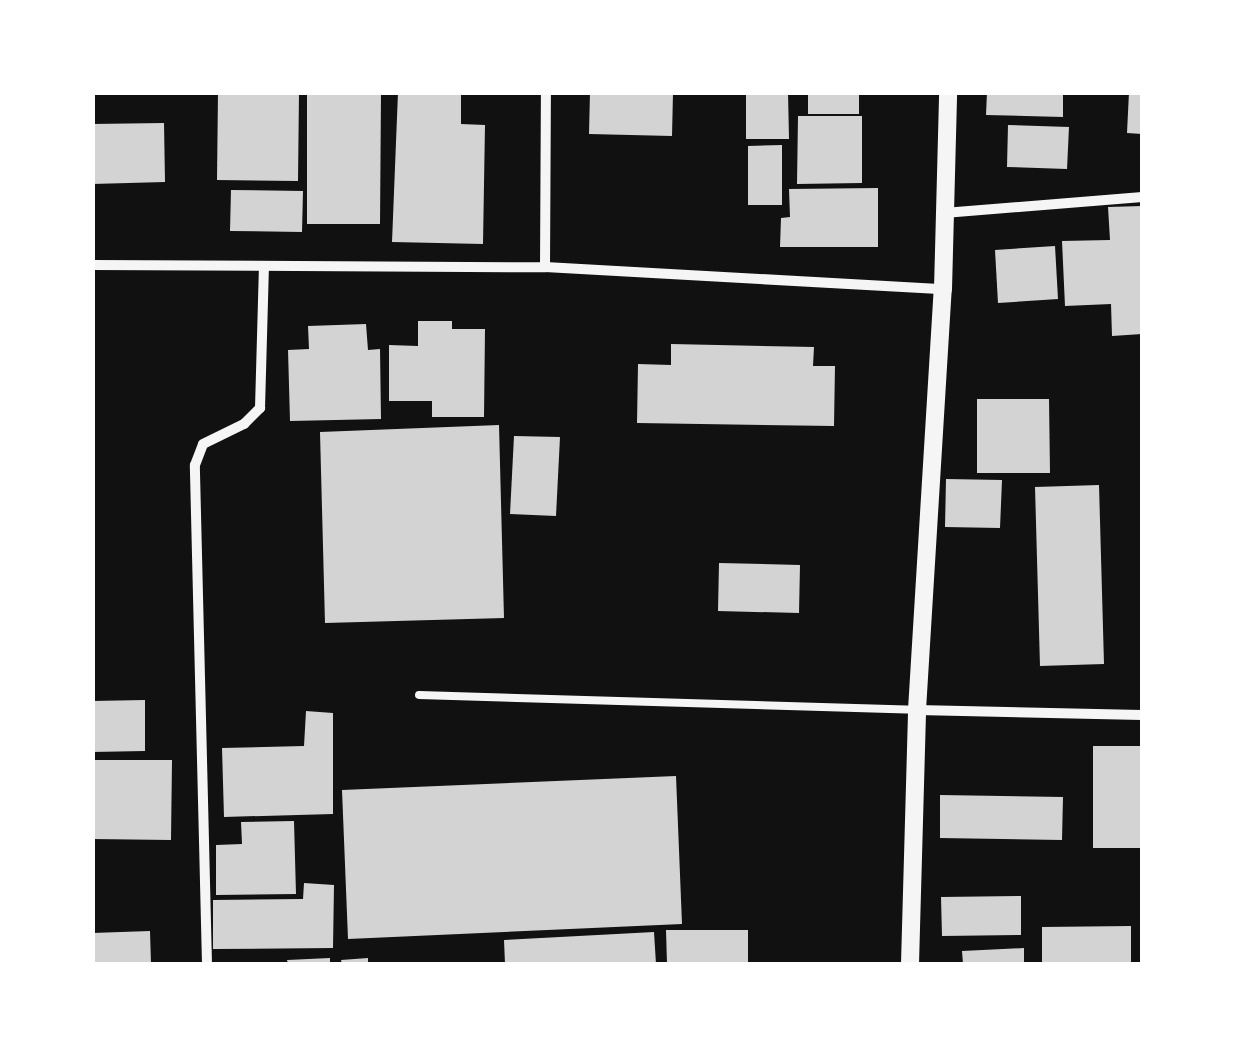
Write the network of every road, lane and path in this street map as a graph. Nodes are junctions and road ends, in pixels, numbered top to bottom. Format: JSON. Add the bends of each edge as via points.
{"nodes":[{"id":1,"x":546,"y":92,"type":"edge"},
{"id":2,"x":948,"y":92,"type":"edge"},
{"id":3,"x":1142,"y":197,"type":"edge"},
{"id":4,"x":944,"y":213,"type":"junction"},
{"id":5,"x":92,"y":265,"type":"edge"},
{"id":6,"x":264,"y":266,"type":"junction"},
{"id":7,"x":545,"y":267,"type":"junction"},
{"id":8,"x":942,"y":289,"type":"junction"},
{"id":9,"x":420,"y":696,"type":"dead end"},
{"id":10,"x":916,"y":710,"type":"junction"},
{"id":11,"x":1142,"y":716,"type":"edge"},
{"id":12,"x":207,"y":964,"type":"edge"},
{"id":13,"x":910,"y":964,"type":"edge"}],
"edges":[{"from":1,"to":7,"type":"street"},
{"from":2,"to":4,"type":"street"},
{"from":3,"to":4,"type":"street"},
{"from":4,"to":8,"type":"street"},
{"from":5,"to":6,"type":"street"},
{"from":6,"to":7,"type":"street"},
{"from":6,"to":12,"type":"street","via":[[260,408],[203,444],[195,465]]},
{"from":7,"to":8,"type":"street"},
{"from":8,"to":10,"type":"street"},
{"from":9,"to":10,"type":"lane"},
{"from":10,"to":11,"type":"street"},
{"from":10,"to":13,"type":"street"}]}
